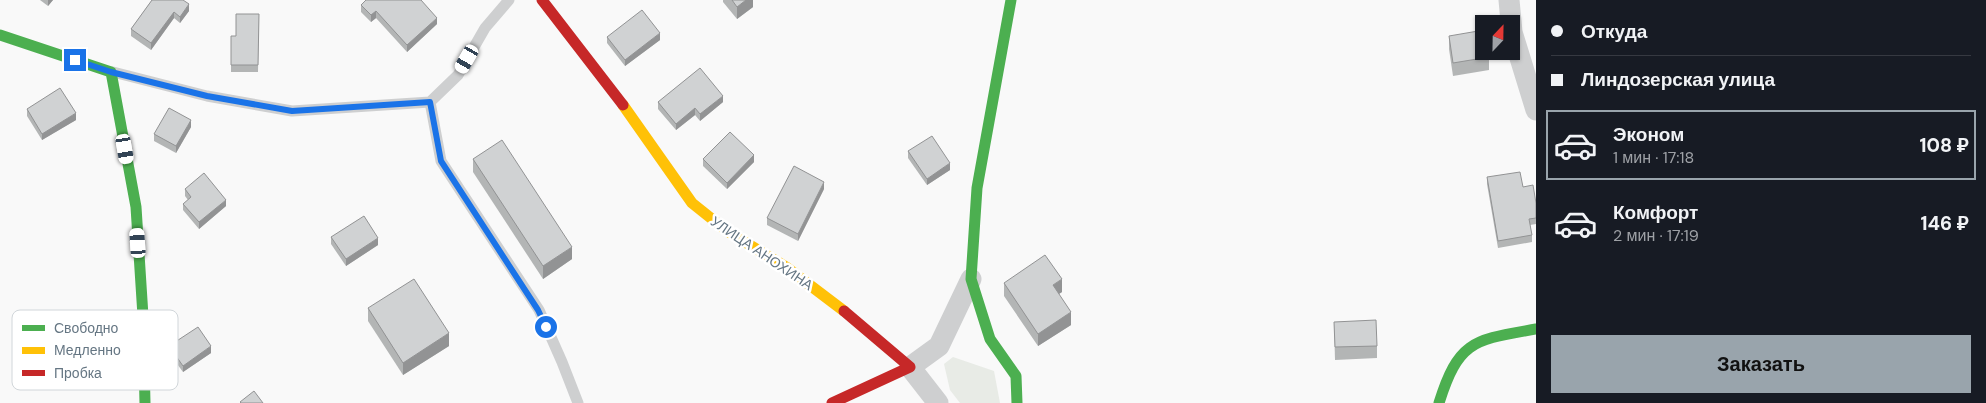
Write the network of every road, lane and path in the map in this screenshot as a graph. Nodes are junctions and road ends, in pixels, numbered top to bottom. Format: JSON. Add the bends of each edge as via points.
{"nodes":[{"id":1,"x":509,"y":0,"type":"edge"},
{"id":2,"x":542,"y":0,"type":"edge"},
{"id":3,"x":1011,"y":0,"type":"edge"},
{"id":4,"x":1509,"y":0,"type":"edge"},
{"id":5,"x":0,"y":35,"type":"edge"},
{"id":6,"x":111,"y":72,"type":"junction"},
{"id":7,"x":430,"y":102,"type":"junction"},
{"id":8,"x":1536,"y":110,"type":"edge"},
{"id":9,"x":971,"y":278,"type":"junction"},
{"id":10,"x":143,"y":310,"type":"edge"},
{"id":11,"x":1536,"y":329,"type":"edge"},
{"id":12,"x":910,"y":367,"type":"junction"},
{"id":13,"x":145,"y":390,"type":"edge"},
{"id":14,"x":145,"y":403,"type":"edge"},
{"id":15,"x":578,"y":403,"type":"edge"},
{"id":16,"x":832,"y":403,"type":"edge"},
{"id":17,"x":938,"y":403,"type":"edge"},
{"id":18,"x":1018,"y":403,"type":"edge"},
{"id":19,"x":1439,"y":403,"type":"edge"}],
"edges":[{"from":1,"to":7,"type":"lane","via":[[485,28],[458,75]]},
{"from":2,"to":12,"type":"street","name":"УЛИЦА АНОХИНА","via":[[604,79],[692,202],[727,231],[786,267],[869,330]]},
{"from":3,"to":9,"type":"street","via":[[977,188]]},
{"from":4,"to":8,"type":"street","via":[[1512,32]]},
{"from":5,"to":6,"type":"street"},
{"from":6,"to":7,"type":"lane","via":[[207,96],[292,111]]},
{"from":6,"to":10,"type":"street","via":[[136,207]]},
{"from":7,"to":15,"type":"lane","via":[[441,161],[538,310]]},
{"from":9,"to":12,"type":"street","via":[[939,346]]},
{"from":9,"to":18,"type":"street","via":[[990,339],[1016,376]]},
{"from":11,"to":19,"type":"street","via":[[1477,342],[1460,355]]},
{"from":12,"to":16,"type":"street"},
{"from":12,"to":17,"type":"street","name":"УЛИЦА АНОХИНА"},
{"from":13,"to":14,"type":"street"}]}
